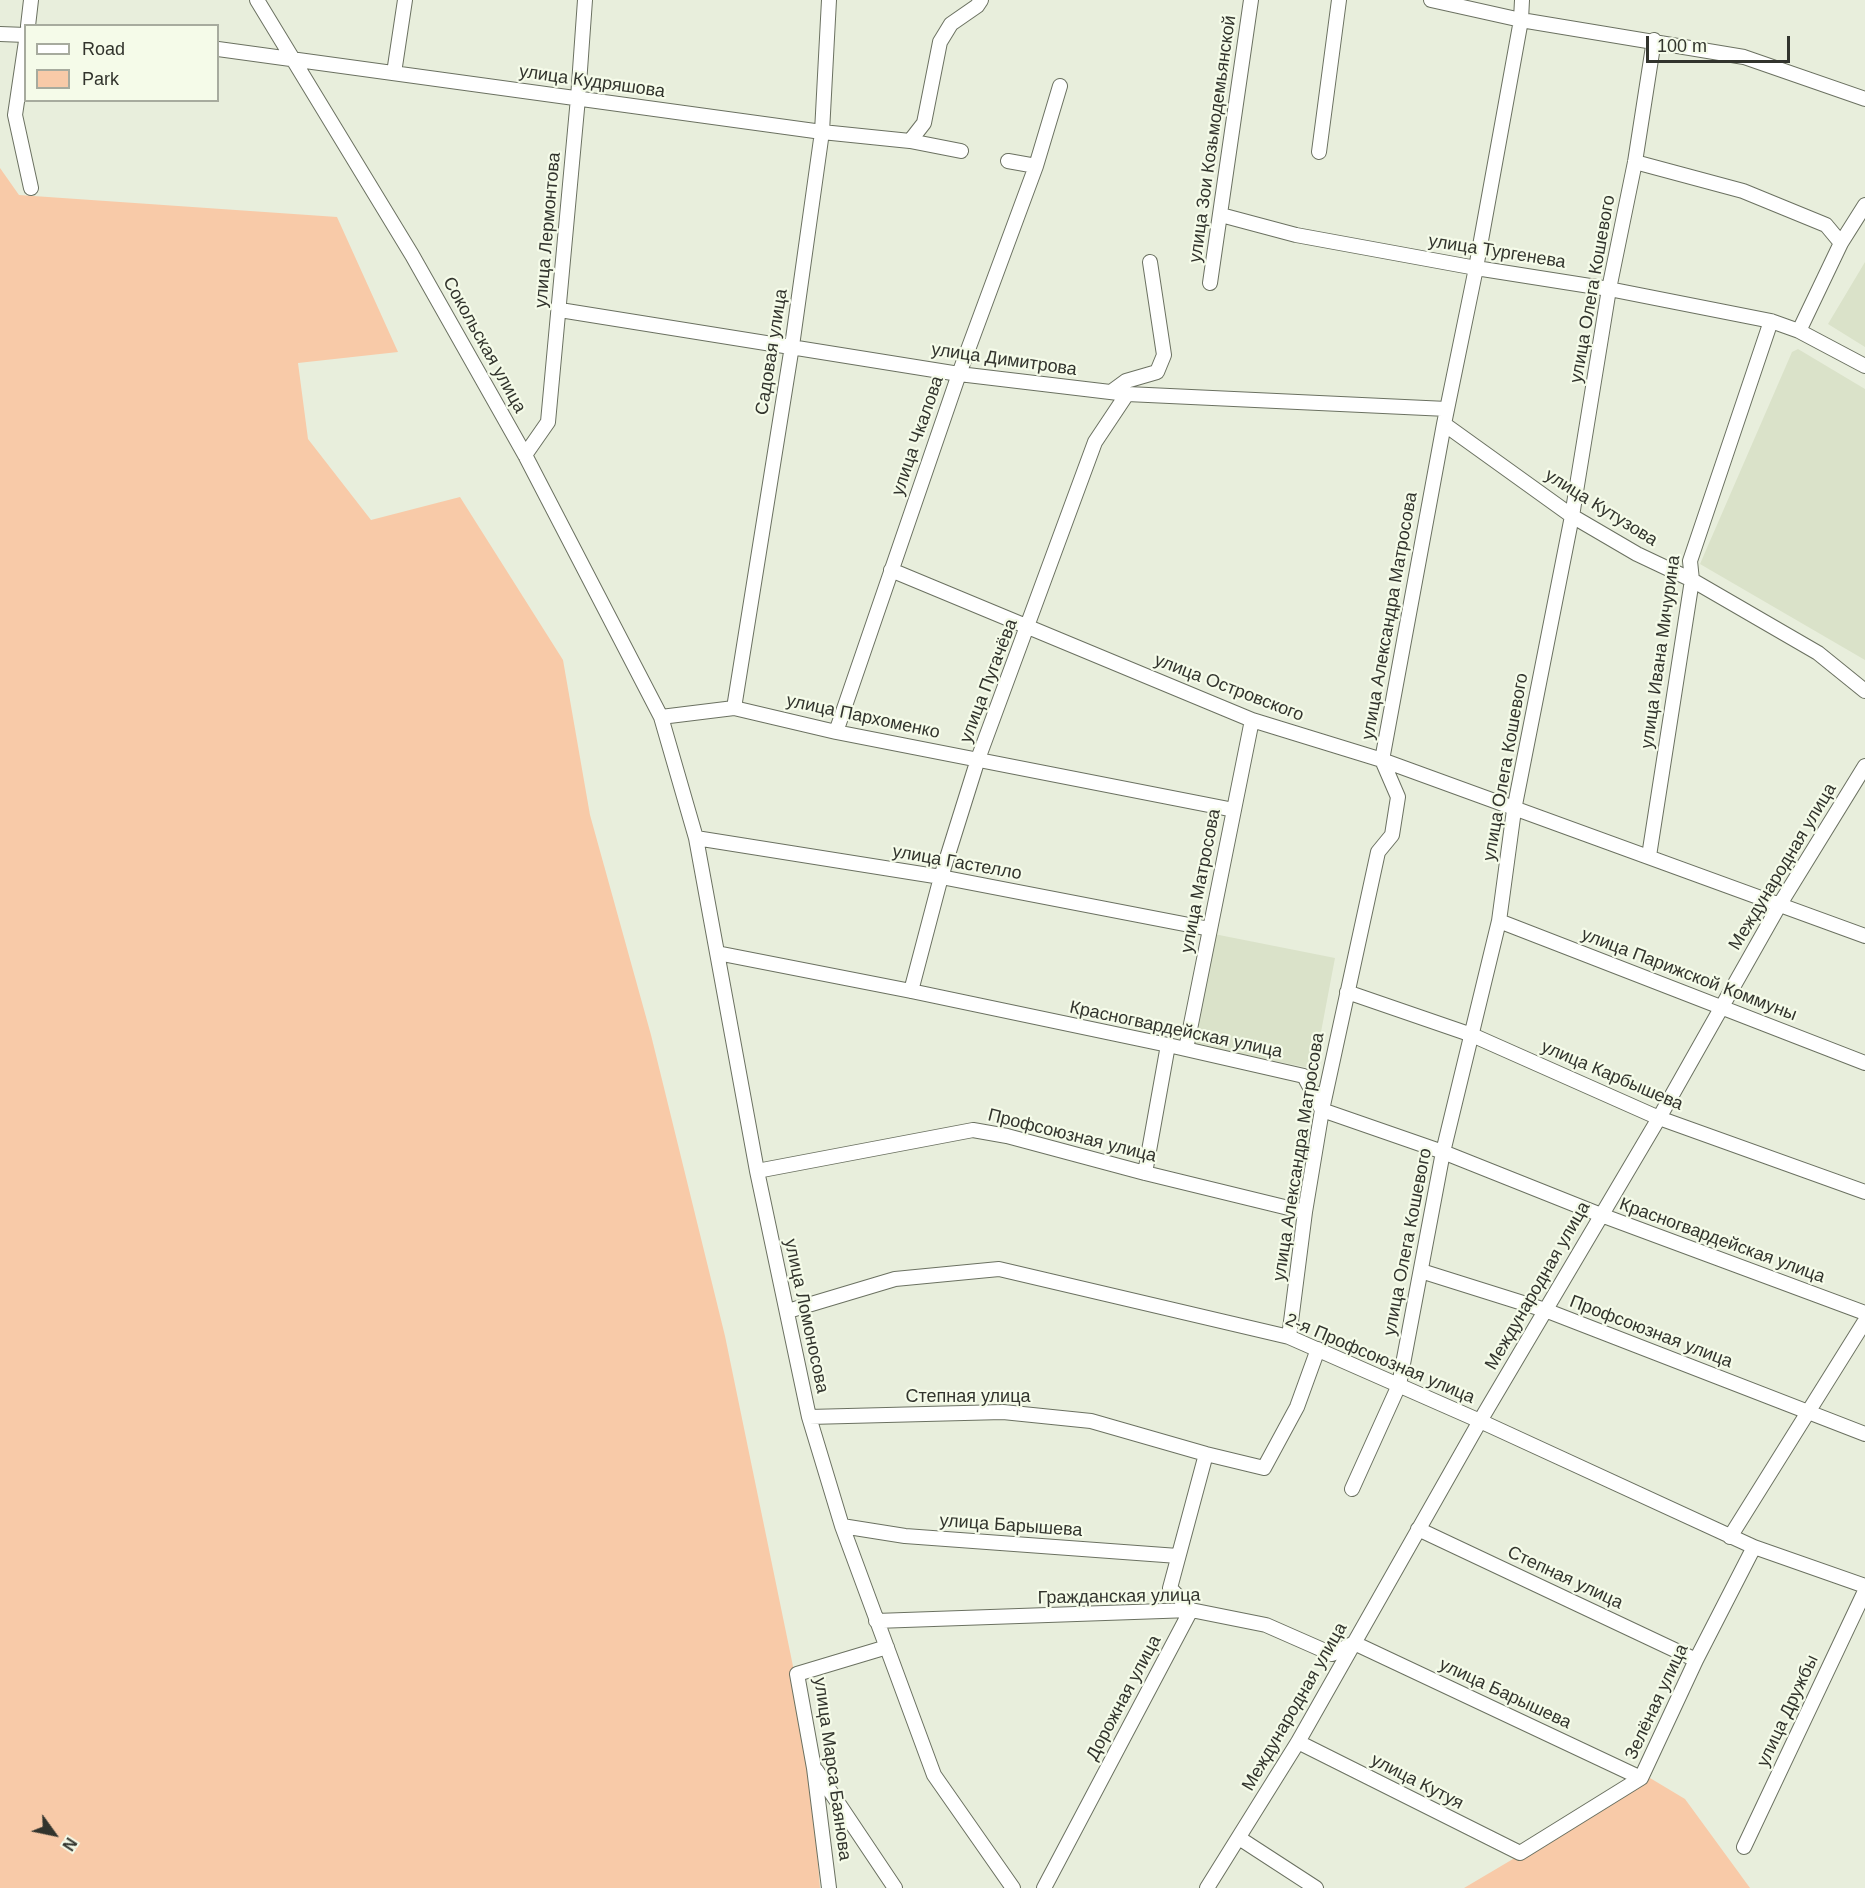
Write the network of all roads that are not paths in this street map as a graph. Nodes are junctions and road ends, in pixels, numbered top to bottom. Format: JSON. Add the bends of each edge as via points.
{"nodes":[{"id":1,"x":32,"y":0,"type":"edge"},
{"id":2,"x":257,"y":0,"type":"edge"},
{"id":3,"x":405,"y":0,"type":"edge"},
{"id":4,"x":585,"y":0,"type":"edge"},
{"id":5,"x":829,"y":0,"type":"edge"},
{"id":6,"x":981,"y":0,"type":"edge"},
{"id":7,"x":1251,"y":0,"type":"edge"},
{"id":8,"x":1339,"y":0,"type":"edge"},
{"id":9,"x":1431,"y":0,"type":"edge"},
{"id":10,"x":1522,"y":0,"type":"edge"},
{"id":11,"x":1521,"y":20,"type":"junction"},
{"id":12,"x":28,"y":24,"type":"edge"},
{"id":13,"x":0,"y":34,"type":"edge"},
{"id":14,"x":24,"y":35,"type":"edge"},
{"id":15,"x":1654,"y":40,"type":"junction"},
{"id":16,"x":219,"y":49,"type":"edge"},
{"id":17,"x":24,"y":54,"type":"edge"},
{"id":18,"x":295,"y":60,"type":"junction"},
{"id":19,"x":394,"y":73,"type":"junction"},
{"id":20,"x":1060,"y":86,"type":"dead end"},
{"id":21,"x":578,"y":98,"type":"junction"},
{"id":22,"x":1865,"y":99,"type":"edge"},
{"id":23,"x":822,"y":132,"type":"junction"},
{"id":24,"x":910,"y":141,"type":"junction"},
{"id":25,"x":961,"y":151,"type":"dead end"},
{"id":26,"x":1319,"y":152,"type":"dead end"},
{"id":27,"x":1008,"y":161,"type":"dead end"},
{"id":28,"x":1635,"y":162,"type":"junction"},
{"id":29,"x":1036,"y":166,"type":"junction"},
{"id":30,"x":31,"y":188,"type":"dead end"},
{"id":31,"x":1865,"y":205,"type":"edge"},
{"id":32,"x":1221,"y":214,"type":"junction"},
{"id":33,"x":1841,"y":243,"type":"junction"},
{"id":34,"x":1150,"y":262,"type":"dead end"},
{"id":35,"x":1476,"y":268,"type":"junction"},
{"id":36,"x":1210,"y":283,"type":"dead end"},
{"id":37,"x":1609,"y":289,"type":"junction"},
{"id":38,"x":560,"y":310,"type":"junction"},
{"id":39,"x":1771,"y":321,"type":"junction"},
{"id":40,"x":1799,"y":331,"type":"junction"},
{"id":41,"x":792,"y":346,"type":"junction"},
{"id":42,"x":1865,"y":366,"type":"edge"},
{"id":43,"x":959,"y":374,"type":"junction"},
{"id":44,"x":1111,"y":392,"type":"junction"},
{"id":45,"x":1127,"y":394,"type":"junction"},
{"id":46,"x":1447,"y":409,"type":"junction"},
{"id":47,"x":1444,"y":424,"type":"junction"},
{"id":48,"x":525,"y":455,"type":"junction"},
{"id":49,"x":1572,"y":516,"type":"junction"},
{"id":50,"x":891,"y":570,"type":"junction"},
{"id":51,"x":1692,"y":580,"type":"junction"},
{"id":52,"x":1028,"y":627,"type":"junction"},
{"id":53,"x":1865,"y":691,"type":"edge"},
{"id":54,"x":734,"y":708,"type":"junction"},
{"id":55,"x":661,"y":717,"type":"junction"},
{"id":56,"x":1252,"y":720,"type":"junction"},
{"id":57,"x":836,"y":732,"type":"junction"},
{"id":58,"x":978,"y":759,"type":"junction"},
{"id":59,"x":1382,"y":760,"type":"junction"},
{"id":60,"x":1865,"y":766,"type":"edge"},
{"id":61,"x":1234,"y":810,"type":"junction"},
{"id":62,"x":1514,"y":810,"type":"junction"},
{"id":63,"x":696,"y":838,"type":"junction"},
{"id":64,"x":1649,"y":856,"type":"junction"},
{"id":65,"x":940,"y":877,"type":"junction"},
{"id":66,"x":1780,"y":904,"type":"junction"},
{"id":67,"x":1499,"y":921,"type":"junction"},
{"id":68,"x":1210,"y":929,"type":"junction"},
{"id":69,"x":1865,"y":936,"type":"edge"},
{"id":70,"x":717,"y":953,"type":"junction"},
{"id":71,"x":911,"y":991,"type":"junction"},
{"id":72,"x":1347,"y":992,"type":"junction"},
{"id":73,"x":1722,"y":1006,"type":"junction"},
{"id":74,"x":1472,"y":1035,"type":"junction"},
{"id":75,"x":1168,"y":1045,"type":"junction"},
{"id":76,"x":1186,"y":1049,"type":"junction"},
{"id":77,"x":1865,"y":1062,"type":"edge"},
{"id":78,"x":1322,"y":1110,"type":"junction"},
{"id":79,"x":1659,"y":1118,"type":"junction"},
{"id":80,"x":1443,"y":1152,"type":"junction"},
{"id":81,"x":757,"y":1171,"type":"junction"},
{"id":82,"x":1145,"y":1173,"type":"junction"},
{"id":83,"x":1865,"y":1192,"type":"edge"},
{"id":84,"x":1305,"y":1212,"type":"junction"},
{"id":85,"x":1601,"y":1215,"type":"junction"},
{"id":86,"x":1421,"y":1271,"type":"junction"},
{"id":87,"x":1545,"y":1310,"type":"junction"},
{"id":88,"x":788,"y":1311,"type":"junction"},
{"id":89,"x":1865,"y":1313,"type":"edge"},
{"id":90,"x":1865,"y":1321,"type":"edge"},
{"id":91,"x":1290,"y":1337,"type":"junction"},
{"id":92,"x":1318,"y":1349,"type":"junction"},
{"id":93,"x":1399,"y":1385,"type":"junction"},
{"id":94,"x":1806,"y":1412,"type":"junction"},
{"id":95,"x":809,"y":1417,"type":"junction"},
{"id":96,"x":1480,"y":1421,"type":"junction"},
{"id":97,"x":1865,"y":1434,"type":"edge"},
{"id":98,"x":1206,"y":1454,"type":"junction"},
{"id":99,"x":1352,"y":1489,"type":"dead end"},
{"id":100,"x":842,"y":1526,"type":"junction"},
{"id":101,"x":1418,"y":1529,"type":"junction"},
{"id":102,"x":1730,"y":1537,"type":"junction"},
{"id":103,"x":1754,"y":1547,"type":"junction"},
{"id":104,"x":1178,"y":1557,"type":"junction"},
{"id":105,"x":1865,"y":1588,"type":"edge"},
{"id":106,"x":1191,"y":1610,"type":"junction"},
{"id":107,"x":876,"y":1622,"type":"junction"},
{"id":108,"x":1354,"y":1643,"type":"junction"},
{"id":109,"x":887,"y":1647,"type":"junction"},
{"id":110,"x":1696,"y":1660,"type":"junction"},
{"id":111,"x":1298,"y":1743,"type":"junction"},
{"id":112,"x":814,"y":1768,"type":"junction"},
{"id":113,"x":1641,"y":1778,"type":"junction"},
{"id":114,"x":1239,"y":1838,"type":"junction"},
{"id":115,"x":1744,"y":1847,"type":"dead end"},
{"id":116,"x":1520,"y":1853,"type":"joint"},
{"id":117,"x":829,"y":1888,"type":"edge"},
{"id":118,"x":895,"y":1888,"type":"edge"},
{"id":119,"x":1013,"y":1888,"type":"edge"},
{"id":120,"x":1044,"y":1888,"type":"edge"},
{"id":121,"x":1207,"y":1888,"type":"edge"},
{"id":122,"x":1316,"y":1888,"type":"edge"}],
"edges":[{"from":1,"to":12,"type":"street"},
{"from":2,"to":18,"type":"street","name":"Сокольская улица"},
{"from":3,"to":19,"type":"street"},
{"from":4,"to":21,"type":"street","name":"улица Лермонтова"},
{"from":5,"to":23,"type":"street","name":"Садовая улица"},
{"from":6,"to":24,"type":"street","via":[[951,24],[940,42],[924,123]]},
{"from":7,"to":32,"type":"street","name":"улица Зои Козьмодемьянской"},
{"from":8,"to":26,"type":"street"},
{"from":9,"to":11,"type":"street"},
{"from":10,"to":11,"type":"street","name":"улица Александра Матросова"},
{"from":11,"to":15,"type":"street"},
{"from":11,"to":35,"type":"street","name":"улица Александра Матросова"},
{"from":13,"to":14,"type":"street"},
{"from":15,"to":22,"type":"street","via":[[1744,57]]},
{"from":15,"to":28,"type":"street","name":"улица Олега Кошевого"},
{"from":16,"to":18,"type":"street","name":"улица Кудряшова"},
{"from":17,"to":30,"type":"street","via":[[15,114]]},
{"from":18,"to":19,"type":"street","name":"улица Кудряшова"},
{"from":18,"to":48,"type":"street","name":"Сокольская улица"},
{"from":19,"to":21,"type":"street","name":"улица Кудряшова"},
{"from":20,"to":29,"type":"street","name":"улица Чкалова"},
{"from":21,"to":23,"type":"street","name":"улица Кудряшова"},
{"from":21,"to":38,"type":"street","name":"улица Лермонтова"},
{"from":23,"to":24,"type":"street","name":"улица Кудряшова"},
{"from":23,"to":41,"type":"street","name":"Садовая улица"},
{"from":24,"to":25,"type":"street","name":"улица Кудряшова"},
{"from":27,"to":29,"type":"street"},
{"from":28,"to":33,"type":"street","via":[[1743,190],[1826,225]]},
{"from":28,"to":37,"type":"street","name":"улица Олега Кошевого"},
{"from":29,"to":43,"type":"street","name":"улица Чкалова"},
{"from":31,"to":33,"type":"street"},
{"from":32,"to":35,"type":"street","name":"улица Тургенева","via":[[1296,236]]},
{"from":32,"to":36,"type":"street","name":"улица Зои Козьмодемьянской"},
{"from":33,"to":40,"type":"street"},
{"from":34,"to":44,"type":"street","via":[[1164,355],[1156,372],[1126,381]]},
{"from":35,"to":37,"type":"street","name":"улица Тургенева"},
{"from":35,"to":46,"type":"street","name":"улица Александра Матросова"},
{"from":37,"to":39,"type":"street","name":"улица Тургенева"},
{"from":37,"to":49,"type":"street","name":"улица Олега Кошевого"},
{"from":38,"to":41,"type":"street","name":"улица Димитрова"},
{"from":38,"to":48,"type":"street","name":"улица Лермонтова","via":[[548,422]]},
{"from":39,"to":40,"type":"street","name":"улица Тургенева"},
{"from":39,"to":51,"type":"street","name":"улица Ивана Мичурина","via":[[1690,561]]},
{"from":40,"to":42,"type":"street","name":"улица Тургенева"},
{"from":41,"to":43,"type":"street","name":"улица Димитрова"},
{"from":41,"to":54,"type":"street","name":"Садовая улица"},
{"from":43,"to":44,"type":"street","name":"улица Димитрова"},
{"from":43,"to":50,"type":"street","name":"улица Чкалова"},
{"from":44,"to":45,"type":"street","name":"улица Димитрова"},
{"from":45,"to":46,"type":"street","name":"улица Димитрова"},
{"from":45,"to":52,"type":"street","name":"улица Пугачёва","via":[[1095,442]]},
{"from":46,"to":47,"type":"street","name":"улица Александра Матросова"},
{"from":47,"to":49,"type":"street","name":"улица Кутузова"},
{"from":47,"to":59,"type":"street","name":"улица Александра Матросова"},
{"from":48,"to":55,"type":"street","name":"Сокольская улица"},
{"from":49,"to":51,"type":"street","name":"улица Кутузова"},
{"from":49,"to":62,"type":"street","name":"улица Олега Кошевого"},
{"from":50,"to":52,"type":"street","name":"улица Островского"},
{"from":50,"to":57,"type":"street","name":"улица Чкалова"},
{"from":51,"to":53,"type":"street","name":"улица Кутузова","via":[[1818,653]]},
{"from":51,"to":64,"type":"street","name":"улица Ивана Мичурина"},
{"from":52,"to":56,"type":"street","name":"улица Островского"},
{"from":52,"to":58,"type":"street","name":"улица Пугачёва"},
{"from":54,"to":55,"type":"street","name":"улица Пархоменко"},
{"from":54,"to":57,"type":"street","name":"улица Пархоменко"},
{"from":55,"to":63,"type":"street","name":"улица Ломоносова"},
{"from":56,"to":59,"type":"street","name":"улица Островского"},
{"from":56,"to":61,"type":"street","name":"улица Матросова"},
{"from":57,"to":58,"type":"street","name":"улица Пархоменко"},
{"from":58,"to":61,"type":"street","name":"улица Пархоменко"},
{"from":58,"to":65,"type":"street","name":"улица Пугачёва"},
{"from":59,"to":62,"type":"street","name":"улица Островского"},
{"from":59,"to":72,"type":"street","name":"улица Александра Матросова","via":[[1398,797],[1392,835],[1378,852]]},
{"from":60,"to":66,"type":"street","name":"Международная улица"},
{"from":61,"to":68,"type":"street","name":"улица Матросова"},
{"from":62,"to":64,"type":"street","name":"улица Островского"},
{"from":62,"to":67,"type":"street","name":"улица Олега Кошевого"},
{"from":63,"to":65,"type":"street","name":"улица Гастелло"},
{"from":63,"to":70,"type":"street","name":"улица Ломоносова"},
{"from":64,"to":66,"type":"street","name":"улица Островского"},
{"from":65,"to":68,"type":"street","name":"улица Гастелло"},
{"from":65,"to":71,"type":"street","name":"улица Пугачёва"},
{"from":66,"to":69,"type":"street","name":"улица Островского"},
{"from":66,"to":73,"type":"street","name":"Международная улица"},
{"from":67,"to":73,"type":"street","name":"улица Парижской Коммуны"},
{"from":67,"to":74,"type":"street","name":"улица Олега Кошевого"},
{"from":68,"to":76,"type":"street","name":"улица Матросова"},
{"from":70,"to":71,"type":"street","name":"Красногвардейская улица"},
{"from":70,"to":81,"type":"street","name":"улица Ломоносова"},
{"from":71,"to":75,"type":"street","name":"Красногвардейская улица"},
{"from":72,"to":74,"type":"street","name":"улица Карбышева"},
{"from":72,"to":78,"type":"street","name":"улица Александра Матросова"},
{"from":73,"to":77,"type":"street","name":"улица Парижской Коммуны"},
{"from":73,"to":79,"type":"street","name":"Международная улица"},
{"from":74,"to":79,"type":"street","name":"улица Карбышева"},
{"from":74,"to":80,"type":"street","name":"улица Олега Кошевого"},
{"from":75,"to":76,"type":"street","name":"Красногвардейская улица"},
{"from":75,"to":82,"type":"street"},
{"from":76,"to":78,"type":"street","name":"Красногвардейская улица","via":[[1304,1076]]},
{"from":78,"to":80,"type":"street","name":"Красногвардейская улица"},
{"from":78,"to":84,"type":"street","name":"улица Александра Матросова"},
{"from":79,"to":83,"type":"street","name":"улица Карбышева"},
{"from":79,"to":85,"type":"street","name":"Международная улица"},
{"from":80,"to":85,"type":"street","name":"Красногвардейская улица"},
{"from":80,"to":86,"type":"street","name":"улица Олега Кошевого"},
{"from":81,"to":82,"type":"street","name":"Профсоюзная улица","via":[[973,1130]]},
{"from":81,"to":88,"type":"street","name":"улица Ломоносова"},
{"from":82,"to":84,"type":"street","name":"Профсоюзная улица"},
{"from":84,"to":91,"type":"street","name":"улица Александра Матросова"},
{"from":85,"to":87,"type":"street","name":"Международная улица"},
{"from":85,"to":89,"type":"street","name":"Красногвардейская улица"},
{"from":86,"to":87,"type":"street","name":"Профсоюзная улица"},
{"from":86,"to":93,"type":"street","name":"улица Олега Кошевого"},
{"from":87,"to":94,"type":"street","name":"Профсоюзная улица"},
{"from":87,"to":96,"type":"street","name":"Международная улица"},
{"from":88,"to":91,"type":"street","name":"2-я Профсоюзная улица","via":[[895,1279],[999,1269]]},
{"from":88,"to":95,"type":"street","name":"улица Ломоносова"},
{"from":90,"to":94,"type":"street"},
{"from":91,"to":92,"type":"street","name":"2-я Профсоюзная улица"},
{"from":92,"to":93,"type":"street","name":"2-я Профсоюзная улица"},
{"from":92,"to":98,"type":"street","name":"Степная улица","via":[[1297,1407],[1264,1468]]},
{"from":93,"to":96,"type":"street","name":"2-я Профсоюзная улица"},
{"from":93,"to":99,"type":"street","name":"улица Олега Кошевого"},
{"from":94,"to":97,"type":"street","name":"Профсоюзная улица"},
{"from":94,"to":102,"type":"street"},
{"from":95,"to":98,"type":"street","name":"Степная улица","via":[[1014,1413],[1091,1421]]},
{"from":95,"to":100,"type":"street","name":"улица Ломоносова"},
{"from":96,"to":101,"type":"street","name":"Международная улица"},
{"from":96,"to":102,"type":"street","name":"2-я Профсоюзная улица"},
{"from":98,"to":104,"type":"street"},
{"from":100,"to":104,"type":"street","name":"улица Барышева","via":[[905,1536]]},
{"from":100,"to":107,"type":"street","name":"улица Ломоносова"},
{"from":101,"to":108,"type":"street","name":"Международная улица"},
{"from":101,"to":110,"type":"street","name":"Степная улица"},
{"from":102,"to":103,"type":"street","name":"2-я Профсоюзная улица"},
{"from":103,"to":105,"type":"street","name":"2-я Профсоюзная улица"},
{"from":103,"to":110,"type":"street","name":"Зелёная улица"},
{"from":104,"to":106,"type":"street","via":[[1170,1588]]},
{"from":105,"to":115,"type":"street","name":"улица Дружбы"},
{"from":106,"to":107,"type":"street","name":"Гражданская улица"},
{"from":106,"to":108,"type":"street","name":"Гражданская улица","via":[[1266,1625],[1332,1653]]},
{"from":106,"to":120,"type":"street","name":"Дорожная улица"},
{"from":107,"to":109,"type":"street","name":"улица Ломоносова"},
{"from":108,"to":111,"type":"street","name":"Международная улица"},
{"from":108,"to":113,"type":"street","name":"улица Барышева"},
{"from":109,"to":112,"type":"street","name":"улица Марса Баянова","via":[[797,1674]]},
{"from":109,"to":119,"type":"street","name":"улица Ломоносова","via":[[934,1775]]},
{"from":110,"to":113,"type":"street","name":"Зелёная улица"},
{"from":111,"to":114,"type":"street","name":"Международная улица"},
{"from":111,"to":116,"type":"street","name":"улица Кутуя"},
{"from":112,"to":117,"type":"street","name":"улица Марса Баянова"},
{"from":112,"to":118,"type":"street"},
{"from":113,"to":116,"type":"street","name":"Зелёная улица"},
{"from":114,"to":121,"type":"street","name":"Международная улица"},
{"from":114,"to":122,"type":"street"}]}
